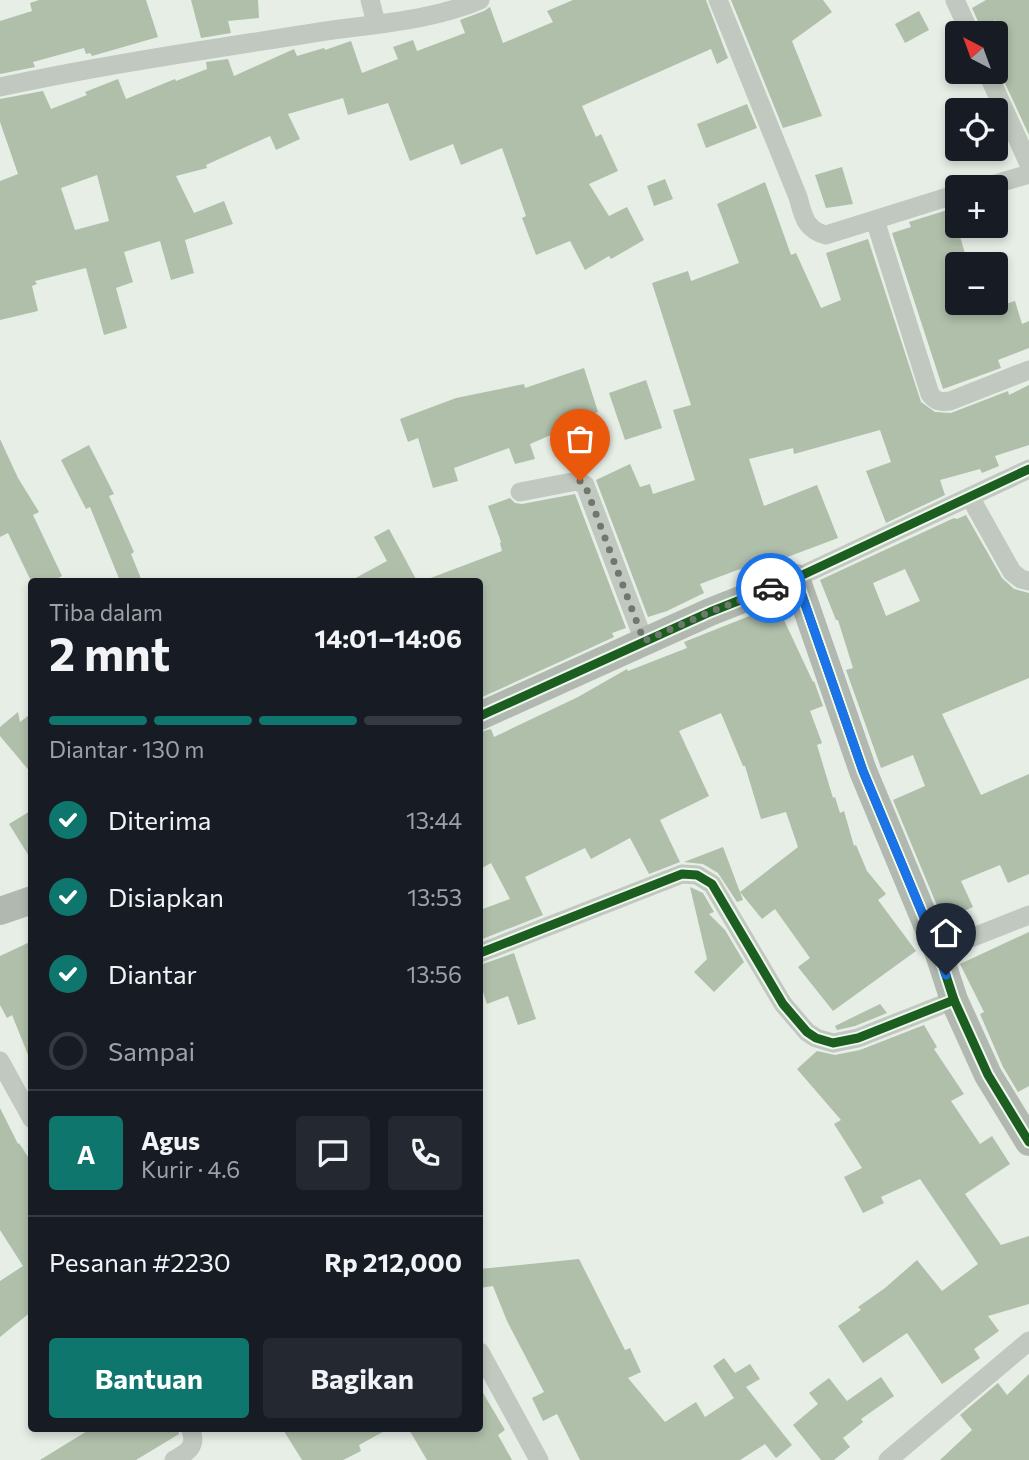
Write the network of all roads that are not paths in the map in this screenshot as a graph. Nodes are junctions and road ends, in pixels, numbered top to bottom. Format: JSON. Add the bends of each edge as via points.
{"nodes":[{"id":1,"x":370,"y":0,"type":"edge"},
{"id":2,"x":480,"y":0,"type":"edge"},
{"id":3,"x":718,"y":0,"type":"edge"},
{"id":4,"x":955,"y":0,"type":"edge"},
{"id":5,"x":965,"y":21,"type":"edge"},
{"id":6,"x":376,"y":23,"type":"junction"},
{"id":7,"x":992,"y":84,"type":"edge"},
{"id":8,"x":0,"y":87,"type":"edge"},
{"id":9,"x":1029,"y":164,"type":"edge"},
{"id":10,"x":1029,"y":174,"type":"edge"},
{"id":11,"x":1008,"y":180,"type":"edge"},
{"id":12,"x":945,"y":198,"type":"edge"},
{"id":13,"x":875,"y":220,"type":"junction"},
{"id":14,"x":1029,"y":370,"type":"edge"},
{"id":15,"x":1029,"y":468,"type":"edge"},
{"id":16,"x":520,"y":492,"type":"dead end"},
{"id":17,"x":970,"y":497,"type":"junction"},
{"id":18,"x":796,"y":578,"type":"junction"},
{"id":19,"x":1029,"y":581,"type":"edge"},
{"id":20,"x":644,"y":641,"type":"junction"},
{"id":21,"x":483,"y":715,"type":"edge"},
{"id":22,"x":28,"y":901,"type":"edge"},
{"id":23,"x":0,"y":911,"type":"edge"},
{"id":24,"x":1029,"y":915,"type":"edge"},
{"id":25,"x":938,"y":951,"type":"junction"},
{"id":26,"x":483,"y":952,"type":"edge"},
{"id":27,"x":954,"y":1000,"type":"junction"},
{"id":28,"x":0,"y":1061,"type":"edge"},
{"id":29,"x":28,"y":1112,"type":"edge"},
{"id":30,"x":1029,"y":1142,"type":"edge"},
{"id":31,"x":1029,"y":1341,"type":"edge"},
{"id":32,"x":483,"y":1358,"type":"edge"},
{"id":33,"x":192,"y":1432,"type":"edge"},
{"id":34,"x":909,"y":1453,"type":"edge"},
{"id":35,"x":174,"y":1460,"type":"edge"},
{"id":36,"x":538,"y":1460,"type":"edge"},
{"id":37,"x":888,"y":1460,"type":"edge"}],
"edges":[{"from":1,"to":6,"type":"street"},
{"from":2,"to":6,"type":"street","via":[[423,17]]},
{"from":3,"to":13,"type":"street","via":[[805,222],[826,235]]},
{"from":4,"to":5,"type":"street"},
{"from":6,"to":8,"type":"street"},
{"from":7,"to":9,"type":"street"},
{"from":10,"to":11,"type":"street"},
{"from":12,"to":13,"type":"street"},
{"from":13,"to":14,"type":"street","via":[[934,399],[950,401]]},
{"from":15,"to":17,"type":"street"},
{"from":16,"to":20,"type":"street","via":[[577,481],[585,485]]},
{"from":17,"to":18,"type":"street"},
{"from":17,"to":19,"type":"street","via":[[1012,572]]},
{"from":18,"to":20,"type":"street"},
{"from":18,"to":25,"type":"street","via":[[863,771]]},
{"from":20,"to":21,"type":"street"},
{"from":22,"to":23,"type":"street"},
{"from":24,"to":25,"type":"street"},
{"from":25,"to":27,"type":"street"},
{"from":26,"to":27,"type":"street","via":[[692,873],[712,884],[783,1003],[816,1038],[833,1043],[858,1038]]},
{"from":27,"to":30,"type":"street","via":[[988,1075]]},
{"from":28,"to":29,"type":"street"},
{"from":31,"to":34,"type":"street"},
{"from":32,"to":36,"type":"street"},
{"from":33,"to":35,"type":"street","via":[[189,1452]]},
{"from":34,"to":37,"type":"street"}]}
